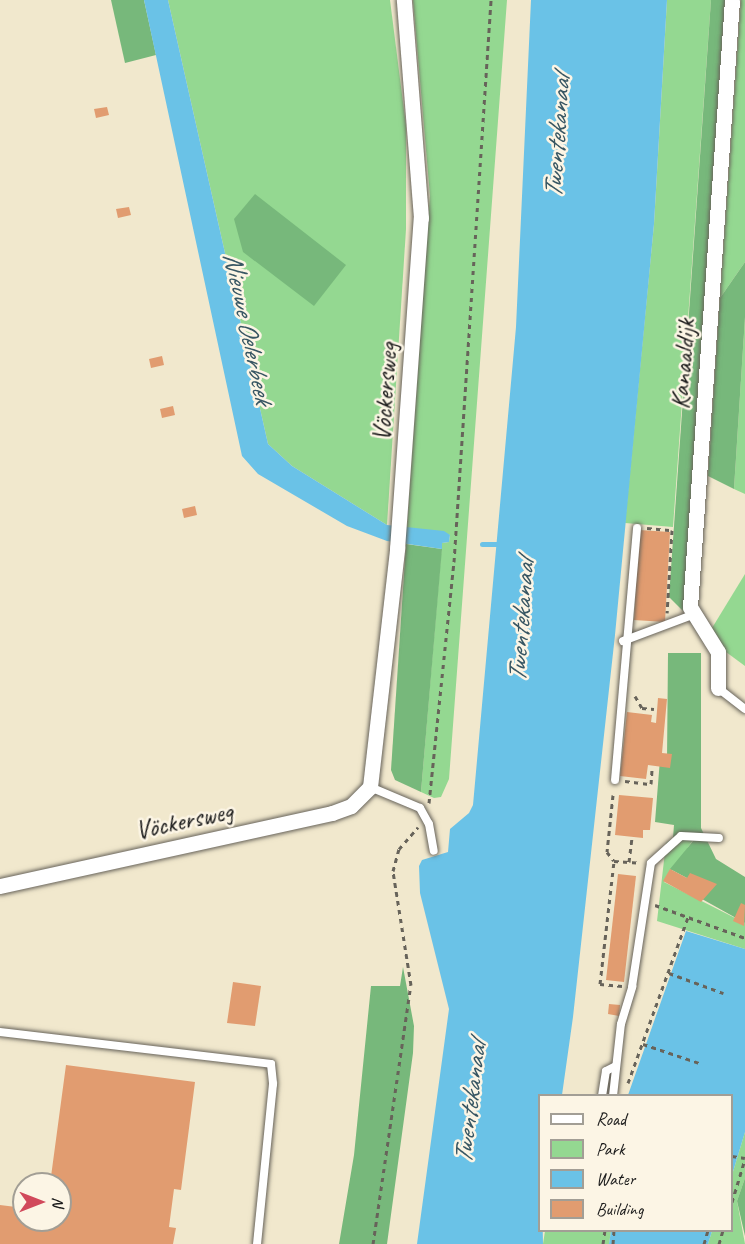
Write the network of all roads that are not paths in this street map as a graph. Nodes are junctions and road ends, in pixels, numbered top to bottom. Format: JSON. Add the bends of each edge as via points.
{"nodes":[{"id":1,"x":404,"y":0,"type":"edge"},
{"id":2,"x":732,"y":0,"type":"edge"},
{"id":3,"x":637,"y":528,"type":"road end"},
{"id":4,"x":692,"y":615,"type":"junction"},
{"id":5,"x":626,"y":642,"type":"junction"},
{"id":6,"x":718,"y":688,"type":"joint"},
{"id":7,"x":745,"y":709,"type":"edge"},
{"id":8,"x":615,"y":780,"type":"road end"},
{"id":9,"x":370,"y":788,"type":"junction"},
{"id":10,"x":719,"y":838,"type":"dead end"},
{"id":11,"x":434,"y":851,"type":"dead end"},
{"id":12,"x":0,"y":886,"type":"edge"},
{"id":13,"x":0,"y":1032,"type":"edge"},
{"id":14,"x":616,"y":1066,"type":"junction"},
{"id":15,"x":602,"y":1094,"type":"edge"},
{"id":16,"x":613,"y":1094,"type":"edge"},
{"id":17,"x":257,"y":1244,"type":"edge"}],
"edges":[{"from":1,"to":9,"type":"street","name":"Vöckersweg","via":[[421,218],[397,549]]},
{"from":2,"to":4,"type":"street","name":"Kanaaldijk"},
{"from":3,"to":5,"type":"lane"},
{"from":4,"to":5,"type":"lane"},
{"from":4,"to":6,"type":"street","via":[[718,652]]},
{"from":5,"to":8,"type":"lane"},
{"from":6,"to":7,"type":"lane"},
{"from":9,"to":11,"type":"lane","via":[[412,803],[424,814]]},
{"from":9,"to":12,"type":"street","name":"Vöckersweg","via":[[351,806],[332,813]]},
{"from":10,"to":14,"type":"lane","via":[[681,836],[651,864]]},
{"from":13,"to":17,"type":"lane","via":[[271,1064],[273,1084]]},
{"from":14,"to":15,"type":"lane","via":[[606,1071]]},
{"from":14,"to":16,"type":"lane"}]}
